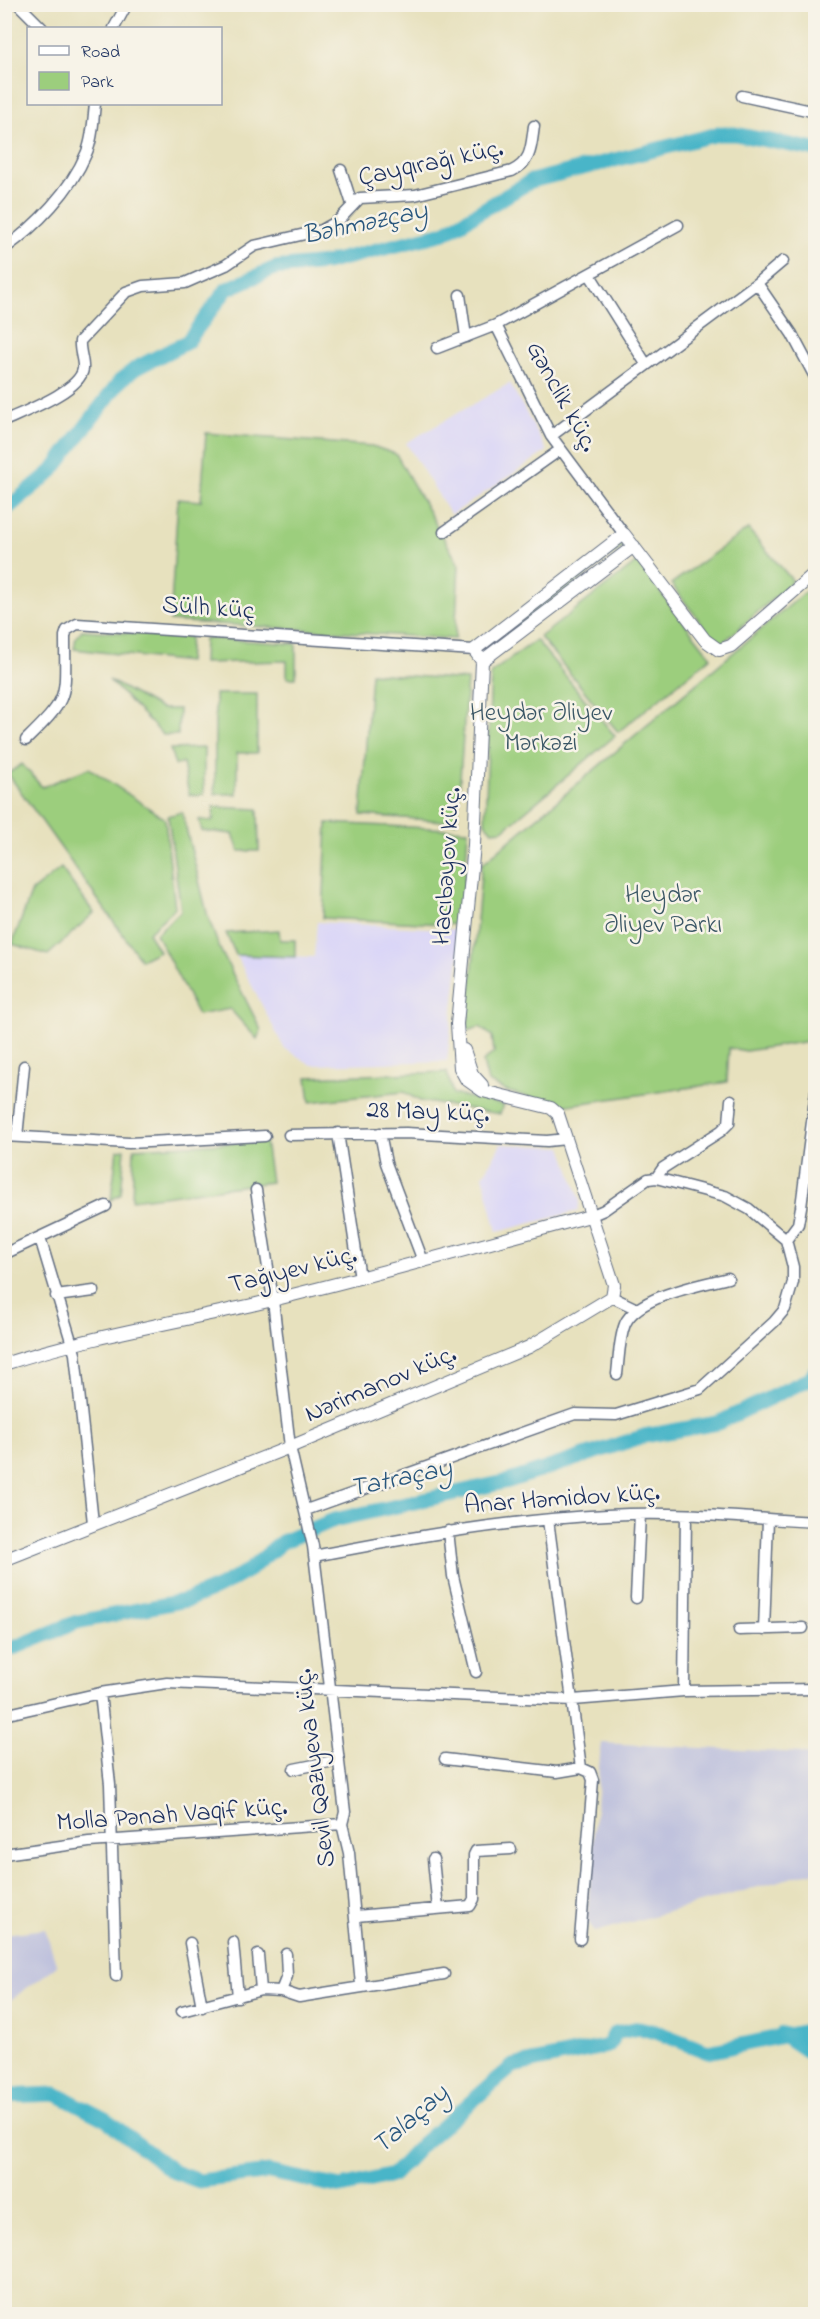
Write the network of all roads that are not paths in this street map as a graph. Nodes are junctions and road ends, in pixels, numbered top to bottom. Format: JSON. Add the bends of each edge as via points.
{"nodes":[{"id":1,"x":18,"y":4,"type":"edge"},
{"id":2,"x":127,"y":4,"type":"edge"},
{"id":3,"x":41,"y":27,"type":"edge"},
{"id":4,"x":115,"y":27,"type":"edge"},
{"id":5,"x":742,"y":96,"type":"dead end"},
{"id":6,"x":95,"y":105,"type":"edge"},
{"id":7,"x":816,"y":112,"type":"edge"},
{"id":8,"x":534,"y":126,"type":"dead end"},
{"id":9,"x":341,"y":170,"type":"dead end"},
{"id":10,"x":352,"y":204,"type":"junction"},
{"id":11,"x":678,"y":225,"type":"dead end"},
{"id":12,"x":4,"y":249,"type":"edge"},
{"id":13,"x":783,"y":261,"type":"dead end"},
{"id":14,"x":590,"y":275,"type":"junction"},
{"id":15,"x":757,"y":283,"type":"junction"},
{"id":16,"x":460,"y":296,"type":"dead end"},
{"id":17,"x":496,"y":325,"type":"junction"},
{"id":18,"x":466,"y":337,"type":"junction"},
{"id":19,"x":437,"y":348,"type":"dead end"},
{"id":20,"x":646,"y":364,"type":"junction"},
{"id":21,"x":816,"y":379,"type":"edge"},
{"id":22,"x":4,"y":421,"type":"edge"},
{"id":23,"x":551,"y":436,"type":"junction"},
{"id":24,"x":560,"y":450,"type":"junction"},
{"id":25,"x":444,"y":532,"type":"dead end"},
{"id":26,"x":624,"y":534,"type":"junction"},
{"id":27,"x":634,"y":546,"type":"junction"},
{"id":28,"x":816,"y":572,"type":"edge"},
{"id":29,"x":474,"y":650,"type":"junction"},
{"id":30,"x":482,"y":661,"type":"junction"},
{"id":31,"x":26,"y":740,"type":"dead end"},
{"id":32,"x":24,"y":1066,"type":"dead end"},
{"id":33,"x":816,"y":1091,"type":"edge"},
{"id":34,"x":731,"y":1100,"type":"dead end"},
{"id":35,"x":380,"y":1132,"type":"junction"},
{"id":36,"x":339,"y":1133,"type":"junction"},
{"id":37,"x":289,"y":1135,"type":"dead end"},
{"id":38,"x":4,"y":1136,"type":"edge"},
{"id":39,"x":265,"y":1136,"type":"dead end"},
{"id":40,"x":17,"y":1137,"type":"junction"},
{"id":41,"x":566,"y":1139,"type":"junction"},
{"id":42,"x":656,"y":1178,"type":"junction"},
{"id":43,"x":256,"y":1190,"type":"dead end"},
{"id":44,"x":106,"y":1206,"type":"dead end"},
{"id":45,"x":591,"y":1216,"type":"junction"},
{"id":46,"x":40,"y":1238,"type":"junction"},
{"id":47,"x":786,"y":1240,"type":"junction"},
{"id":48,"x":4,"y":1254,"type":"edge"},
{"id":49,"x":423,"y":1261,"type":"junction"},
{"id":50,"x":360,"y":1278,"type":"junction"},
{"id":51,"x":728,"y":1278,"type":"dead end"},
{"id":52,"x":94,"y":1291,"type":"dead end"},
{"id":53,"x":56,"y":1296,"type":"junction"},
{"id":54,"x":612,"y":1297,"type":"junction"},
{"id":55,"x":273,"y":1300,"type":"junction"},
{"id":56,"x":637,"y":1309,"type":"junction"},
{"id":57,"x":72,"y":1344,"type":"junction"},
{"id":58,"x":4,"y":1364,"type":"edge"},
{"id":59,"x":617,"y":1374,"type":"dead end"},
{"id":60,"x":290,"y":1447,"type":"junction"},
{"id":61,"x":307,"y":1513,"type":"junction"},
{"id":62,"x":640,"y":1514,"type":"junction"},
{"id":63,"x":686,"y":1515,"type":"junction"},
{"id":64,"x":768,"y":1519,"type":"junction"},
{"id":65,"x":549,"y":1520,"type":"junction"},
{"id":66,"x":816,"y":1522,"type":"edge"},
{"id":67,"x":93,"y":1523,"type":"junction"},
{"id":68,"x":448,"y":1531,"type":"junction"},
{"id":69,"x":314,"y":1551,"type":"junction"},
{"id":70,"x":4,"y":1560,"type":"edge"},
{"id":71,"x":636,"y":1598,"type":"dead end"},
{"id":72,"x":803,"y":1628,"type":"dead end"},
{"id":73,"x":739,"y":1630,"type":"dead end"},
{"id":74,"x":764,"y":1630,"type":"junction"},
{"id":75,"x":476,"y":1672,"type":"dead end"},
{"id":76,"x":816,"y":1689,"type":"edge"},
{"id":77,"x":330,"y":1691,"type":"junction"},
{"id":78,"x":684,"y":1691,"type":"junction"},
{"id":79,"x":100,"y":1693,"type":"junction"},
{"id":80,"x":573,"y":1700,"type":"junction"},
{"id":81,"x":4,"y":1714,"type":"edge"},
{"id":82,"x":445,"y":1759,"type":"dead end"},
{"id":83,"x":339,"y":1760,"type":"junction"},
{"id":84,"x":581,"y":1768,"type":"junction"},
{"id":85,"x":294,"y":1769,"type":"dead end"},
{"id":86,"x":342,"y":1824,"type":"junction"},
{"id":87,"x":112,"y":1841,"type":"junction"},
{"id":88,"x":511,"y":1849,"type":"dead end"},
{"id":89,"x":4,"y":1854,"type":"edge"},
{"id":90,"x":433,"y":1859,"type":"dead end"},
{"id":91,"x":438,"y":1909,"type":"junction"},
{"id":92,"x":356,"y":1916,"type":"junction"},
{"id":93,"x":580,"y":1939,"type":"dead end"},
{"id":94,"x":232,"y":1942,"type":"dead end"},
{"id":95,"x":190,"y":1943,"type":"dead end"},
{"id":96,"x":286,"y":1954,"type":"dead end"},
{"id":97,"x":258,"y":1955,"type":"dead end"},
{"id":98,"x":444,"y":1974,"type":"dead end"},
{"id":99,"x":116,"y":1976,"type":"dead end"},
{"id":100,"x":361,"y":1986,"type":"junction"},
{"id":101,"x":261,"y":1990,"type":"junction"},
{"id":102,"x":281,"y":1991,"type":"junction"},
{"id":103,"x":238,"y":1997,"type":"junction"},
{"id":104,"x":202,"y":2007,"type":"junction"},
{"id":105,"x":182,"y":2011,"type":"dead end"}],
"edges":[{"from":1,"to":3,"type":"street"},
{"from":2,"to":4,"type":"street"},
{"from":5,"to":7,"type":"street"},
{"from":6,"to":12,"type":"street","via":[[88,147],[76,174],[55,201]]},
{"from":8,"to":10,"type":"street","name":"Çayqırağı küç.","via":[[530,156],[523,166],[512,171],[416,195],[360,198]]},
{"from":9,"to":10,"type":"street"},
{"from":10,"to":22,"type":"street","name":"Çayqırağı küç.","via":[[322,230],[254,246],[226,265],[185,283],[142,286],[126,292],[80,341],[80,378],[63,392]]},
{"from":11,"to":14,"type":"street","name":"Gənclik küç."},
{"from":13,"to":15,"type":"street"},
{"from":14,"to":17,"type":"street","name":"Gənclik küç."},
{"from":14,"to":20,"type":"street"},
{"from":15,"to":20,"type":"street"},
{"from":15,"to":21,"type":"street","via":[[792,334]]},
{"from":16,"to":18,"type":"street"},
{"from":17,"to":18,"type":"street"},
{"from":17,"to":23,"type":"street","name":"Gənclik küç."},
{"from":18,"to":19,"type":"street"},
{"from":20,"to":23,"type":"street"},
{"from":23,"to":24,"type":"street","name":"Gənclik küç."},
{"from":24,"to":25,"type":"street"},
{"from":24,"to":26,"type":"street","name":"Gənclik küç."},
{"from":26,"to":27,"type":"street","name":"Gənclik küç."},
{"from":26,"to":29,"type":"street"},
{"from":27,"to":28,"type":"street","name":"Gənclik küç.","via":[[705,640],[719,650],[731,646]]},
{"from":27,"to":30,"type":"street"},
{"from":29,"to":30,"type":"street"},
{"from":29,"to":31,"type":"street","name":"Sülh küç","via":[[77,624],[65,636],[62,702]]},
{"from":30,"to":41,"type":"street","name":"Hacıbəyov küç.","via":[[474,845],[457,1024],[460,1068],[466,1079],[491,1094],[555,1111]]},
{"from":32,"to":40,"type":"street"},
{"from":33,"to":47,"type":"street","via":[[798,1224]]},
{"from":34,"to":42,"type":"street","via":[[729,1123],[663,1168]]},
{"from":35,"to":36,"type":"street","name":"28 May küç."},
{"from":35,"to":41,"type":"street","name":"28 May küç."},
{"from":35,"to":49,"type":"street","via":[[386,1163]]},
{"from":36,"to":37,"type":"street","name":"28 May küç."},
{"from":36,"to":50,"type":"street"},
{"from":38,"to":40,"type":"street"},
{"from":39,"to":40,"type":"street","via":[[129,1143]]},
{"from":41,"to":45,"type":"street"},
{"from":42,"to":45,"type":"street","via":[[642,1181]]},
{"from":42,"to":47,"type":"street","via":[[733,1200]]},
{"from":43,"to":55,"type":"street"},
{"from":44,"to":46,"type":"street"},
{"from":45,"to":49,"type":"street","name":"Tağıyev küç."},
{"from":45,"to":54,"type":"street","via":[[614,1285]]},
{"from":46,"to":48,"type":"street"},
{"from":46,"to":53,"type":"street"},
{"from":47,"to":61,"type":"street","via":[[793,1275],[785,1309],[700,1389],[616,1415],[575,1414]]},
{"from":49,"to":50,"type":"street","name":"Tağıyev küç."},
{"from":50,"to":55,"type":"street","name":"Tağıyev küç."},
{"from":51,"to":56,"type":"street","via":[[678,1291]]},
{"from":52,"to":53,"type":"street"},
{"from":53,"to":57,"type":"street"},
{"from":54,"to":56,"type":"street"},
{"from":54,"to":60,"type":"street","name":"Nərimanov küç.","via":[[536,1344]]},
{"from":55,"to":57,"type":"street","name":"Tağıyev küç."},
{"from":55,"to":60,"type":"street"},
{"from":56,"to":59,"type":"street","via":[[625,1324]]},
{"from":57,"to":58,"type":"street","name":"Tağıyev küç."},
{"from":57,"to":67,"type":"street","via":[[78,1366]]},
{"from":60,"to":61,"type":"street"},
{"from":60,"to":67,"type":"street","name":"Nərimanov küç."},
{"from":61,"to":69,"type":"street","name":"Sevil Qazıyeva küç."},
{"from":62,"to":63,"type":"street","name":"Anar Həmidov küç."},
{"from":62,"to":65,"type":"street","name":"Anar Həmidov küç."},
{"from":62,"to":71,"type":"street"},
{"from":63,"to":64,"type":"street","name":"Anar Həmidov küç."},
{"from":63,"to":78,"type":"street"},
{"from":64,"to":66,"type":"street","name":"Anar Həmidov küç."},
{"from":64,"to":74,"type":"street"},
{"from":65,"to":68,"type":"street","name":"Anar Həmidov küç."},
{"from":65,"to":80,"type":"street"},
{"from":67,"to":70,"type":"street","name":"Nərimanov küç."},
{"from":68,"to":69,"type":"street","name":"Anar Həmidov küç."},
{"from":68,"to":75,"type":"street","via":[[453,1576]]},
{"from":69,"to":77,"type":"street","name":"Sevil Qazıyeva küç."},
{"from":72,"to":74,"type":"street"},
{"from":73,"to":74,"type":"street"},
{"from":76,"to":78,"type":"street"},
{"from":77,"to":79,"type":"street","via":[[176,1683]]},
{"from":77,"to":80,"type":"street"},
{"from":77,"to":83,"type":"street","name":"Sevil Qazıyeva küç."},
{"from":78,"to":80,"type":"street"},
{"from":79,"to":81,"type":"street"},
{"from":79,"to":87,"type":"street"},
{"from":80,"to":84,"type":"street"},
{"from":82,"to":84,"type":"street","via":[[557,1772]]},
{"from":83,"to":85,"type":"street"},
{"from":83,"to":86,"type":"street","name":"Sevil Qazıyeva küç.","via":[[345,1812]]},
{"from":84,"to":93,"type":"street","via":[[590,1772],[593,1780]]},
{"from":86,"to":87,"type":"street","name":"Molla Pənah Vaqif küç."},
{"from":86,"to":92,"type":"street","name":"Sevil Qazıyeva küç."},
{"from":87,"to":89,"type":"street","name":"Molla Pənah Vaqif küç."},
{"from":87,"to":99,"type":"street"},
{"from":88,"to":91,"type":"street","via":[[476,1851],[473,1903]]},
{"from":90,"to":91,"type":"street"},
{"from":91,"to":92,"type":"street"},
{"from":92,"to":100,"type":"street","name":"Sevil Qazıyeva küç."},
{"from":94,"to":103,"type":"street"},
{"from":95,"to":104,"type":"street"},
{"from":96,"to":102,"type":"street"},
{"from":97,"to":101,"type":"street"},
{"from":98,"to":100,"type":"street"},
{"from":100,"to":102,"type":"street","via":[[299,1997]]},
{"from":101,"to":102,"type":"street"},
{"from":101,"to":103,"type":"street"},
{"from":103,"to":104,"type":"street"},
{"from":104,"to":105,"type":"street"}]}
